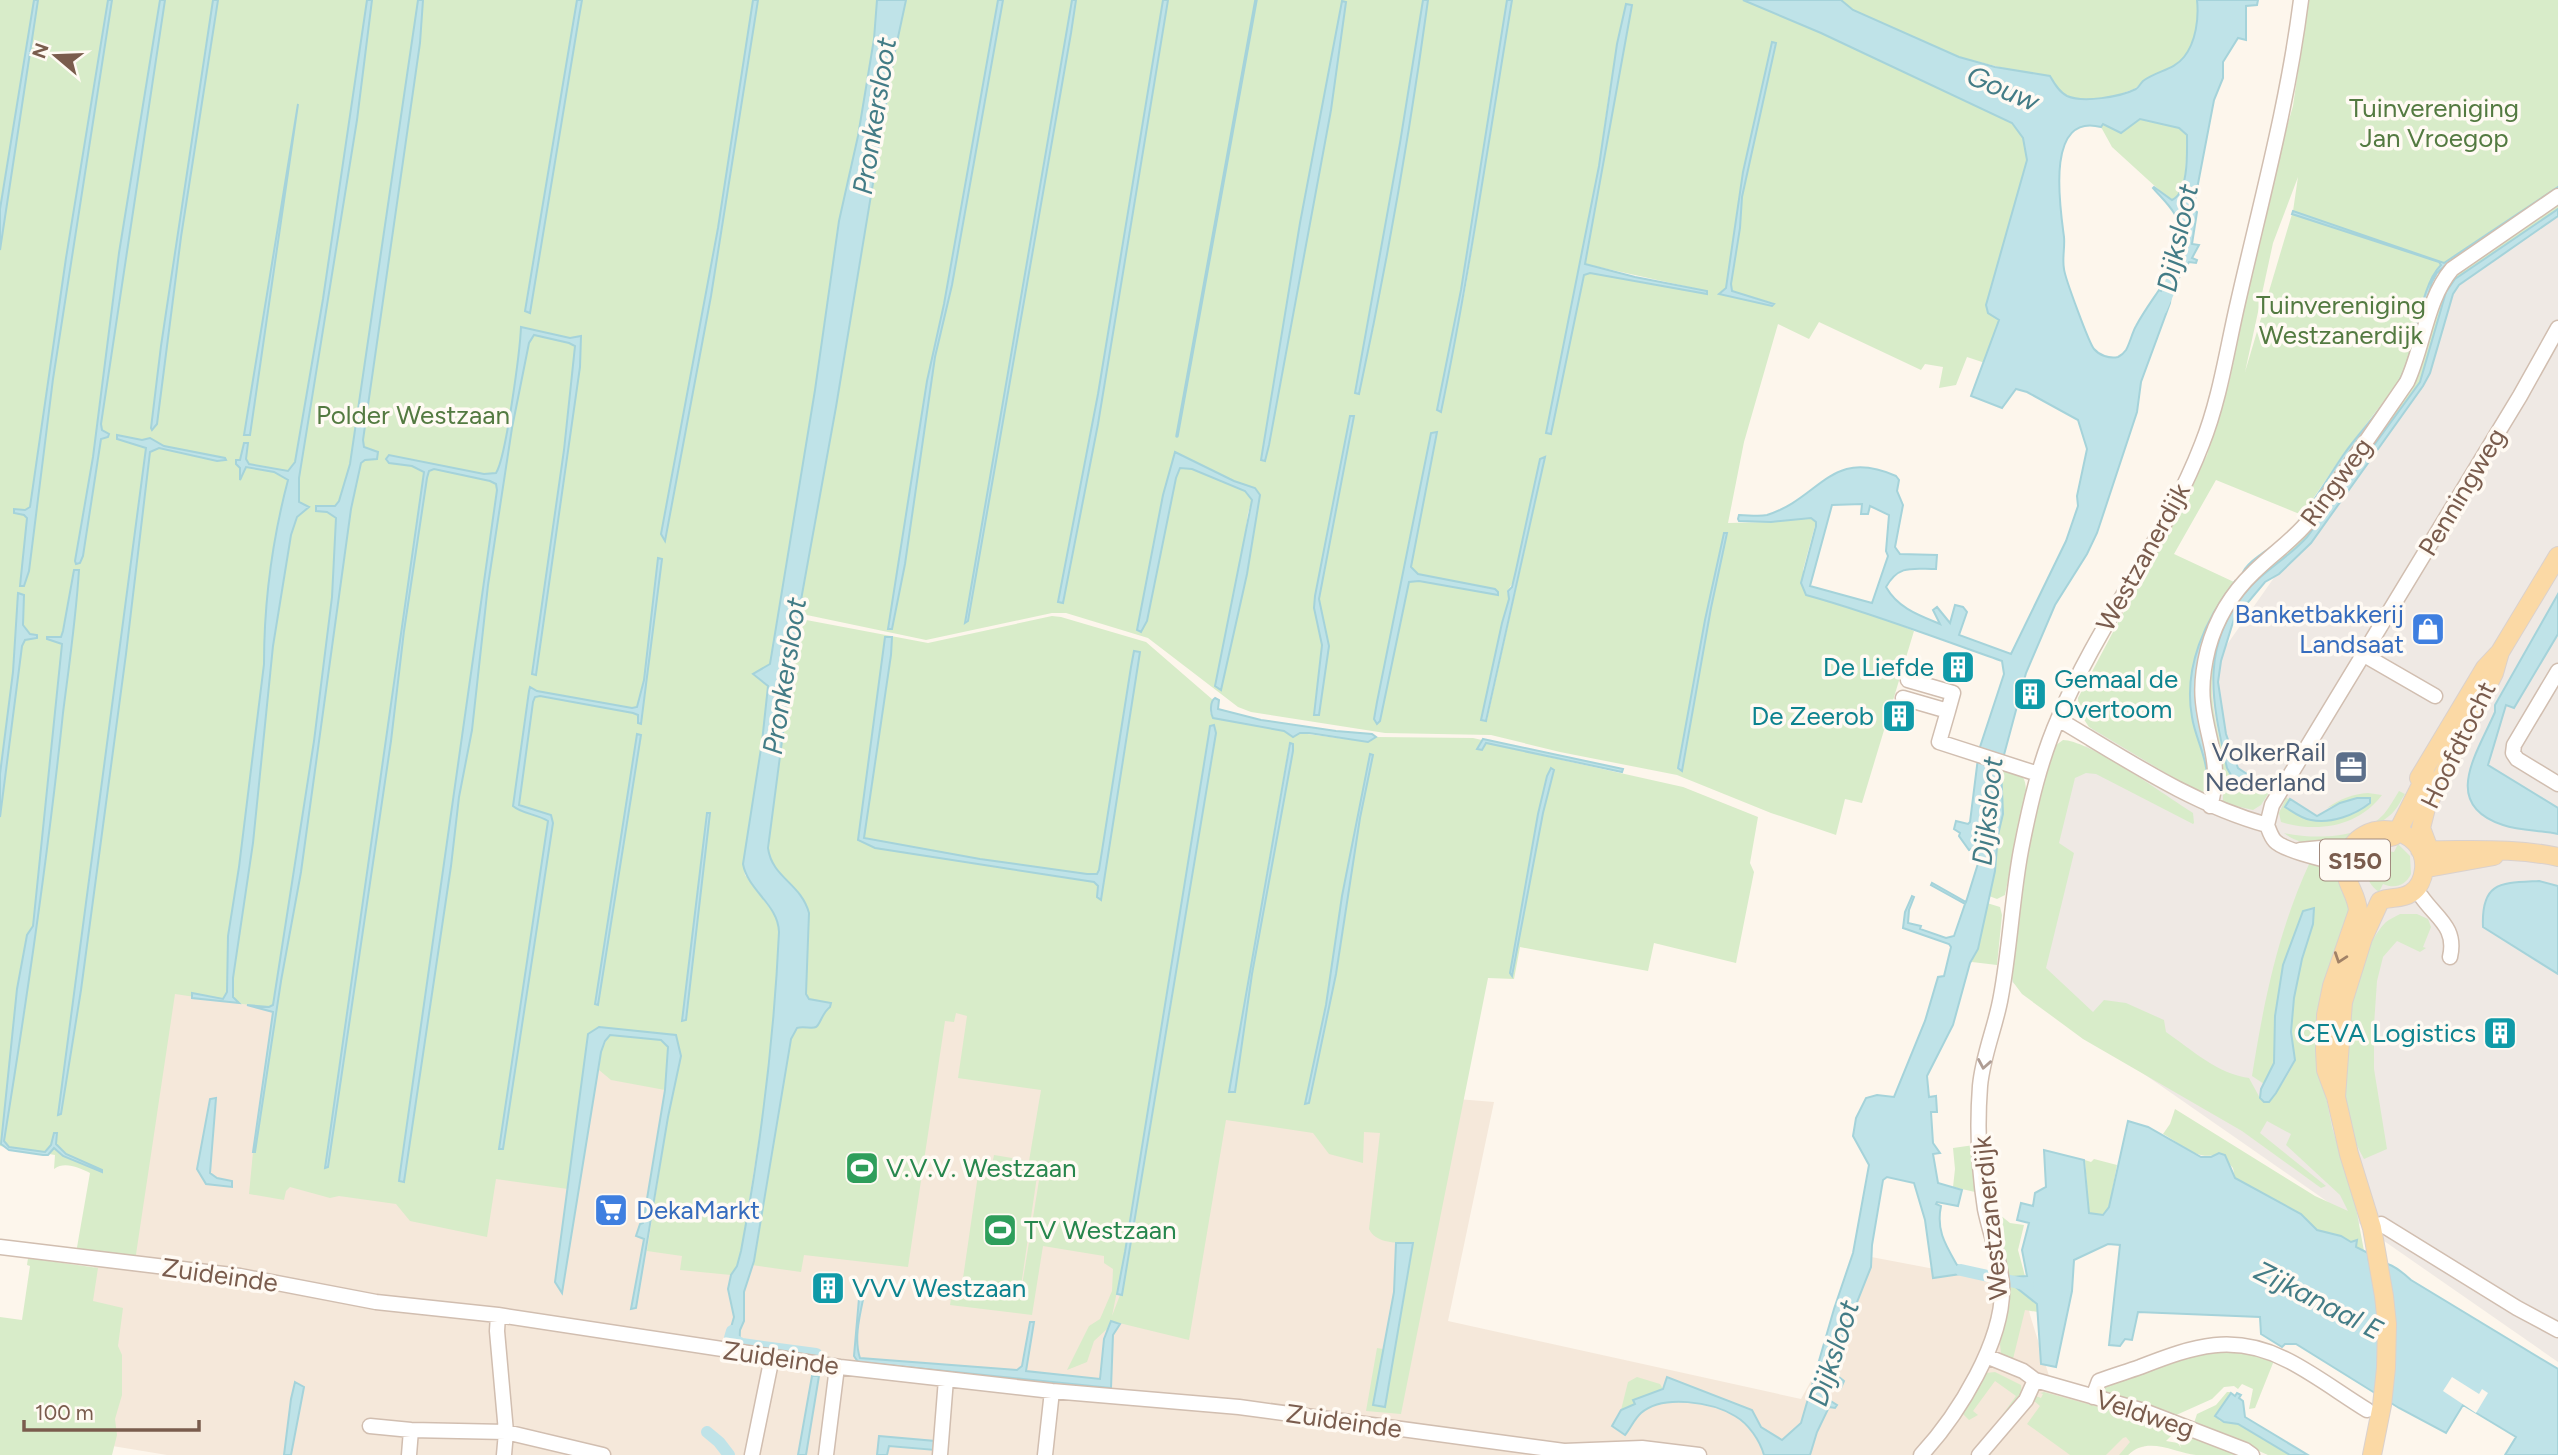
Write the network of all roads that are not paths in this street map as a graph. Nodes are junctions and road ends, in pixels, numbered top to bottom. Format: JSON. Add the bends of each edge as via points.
{"nodes":[{"id":1,"x":2301,"y":0,"type":"edge"},
{"id":2,"x":2558,"y":196,"type":"edge"},
{"id":3,"x":2558,"y":328,"type":"edge"},
{"id":4,"x":2558,"y":556,"type":"edge"},
{"id":5,"x":2500,"y":652,"type":"junction"},
{"id":6,"x":2364,"y":655,"type":"junction"},
{"id":7,"x":2558,"y":671,"type":"edge"},
{"id":8,"x":1908,"y":680,"type":"dead end"},
{"id":9,"x":2435,"y":696,"type":"dead end"},
{"id":10,"x":1903,"y":698,"type":"dead end"},
{"id":11,"x":1948,"y":711,"type":"junction"},
{"id":12,"x":2058,"y":719,"type":"junction"},
{"id":13,"x":2038,"y":774,"type":"junction"},
{"id":14,"x":2558,"y":784,"type":"edge"},
{"id":15,"x":2210,"y":806,"type":"junction"},
{"id":16,"x":2267,"y":825,"type":"junction"},
{"id":17,"x":2394,"y":830,"type":"junction"},
{"id":18,"x":2427,"y":851,"type":"junction"},
{"id":19,"x":2558,"y":857,"type":"edge"},
{"id":20,"x":2350,"y":861,"type":"junction"},
{"id":21,"x":2418,"y":892,"type":"junction"},
{"id":22,"x":2383,"y":905,"type":"junction"},
{"id":23,"x":2450,"y":957,"type":"dead end"},
{"id":24,"x":2336,"y":1097,"type":"junction"},
{"id":25,"x":2381,"y":1224,"type":"dead end"},
{"id":26,"x":0,"y":1247,"type":"edge"},
{"id":27,"x":498,"y":1315,"type":"junction"},
{"id":28,"x":2558,"y":1330,"type":"edge"},
{"id":29,"x":1986,"y":1356,"type":"junction"},
{"id":30,"x":772,"y":1357,"type":"junction"},
{"id":31,"x":837,"y":1367,"type":"junction"},
{"id":32,"x":946,"y":1379,"type":"junction"},
{"id":33,"x":2035,"y":1380,"type":"junction"},
{"id":34,"x":1052,"y":1391,"type":"junction"},
{"id":35,"x":2093,"y":1397,"type":"junction"},
{"id":36,"x":2367,"y":1410,"type":"dead end"},
{"id":37,"x":370,"y":1426,"type":"dead end"},
{"id":38,"x":411,"y":1430,"type":"junction"},
{"id":39,"x":506,"y":1432,"type":"junction"},
{"id":40,"x":941,"y":1448,"type":"edge"},
{"id":41,"x":1564,"y":1453,"type":"edge"},
{"id":42,"x":409,"y":1455,"type":"edge"},
{"id":43,"x":505,"y":1455,"type":"edge"},
{"id":44,"x":603,"y":1455,"type":"edge"},
{"id":45,"x":752,"y":1455,"type":"edge"},
{"id":46,"x":826,"y":1455,"type":"edge"},
{"id":47,"x":1045,"y":1455,"type":"edge"},
{"id":48,"x":1699,"y":1455,"type":"edge"},
{"id":49,"x":1921,"y":1455,"type":"edge"},
{"id":50,"x":1979,"y":1455,"type":"edge"},
{"id":51,"x":2252,"y":1455,"type":"edge"},
{"id":52,"x":2372,"y":1455,"type":"edge"}],
"edges":[{"from":1,"to":12,"type":"street","name":"Westzanerdijk","via":[[2283,115],[2204,441]]},
{"from":2,"to":15,"type":"street","name":"Ringweg","via":[[2452,269],[2435,295],[2407,382],[2312,517],[2236,590],[2221,615],[2207,653],[2203,685],[2217,775]]},
{"from":3,"to":6,"type":"street","name":"Penningweg"},
{"from":4,"to":5,"type":"main road","name":"Hoofdtocht"},
{"from":5,"to":17,"type":"main road","name":"Hoofdtocht","via":[[2485,668],[2413,785]]},
{"from":5,"to":18,"type":"main road","name":"Hoofdtocht","via":[[2494,673],[2421,820]]},
{"from":6,"to":9,"type":"street"},
{"from":6,"to":16,"type":"street","name":"Penningweg","via":[[2272,806]]},
{"from":7,"to":14,"type":"street","via":[[2513,752],[2517,760]]},
{"from":8,"to":11,"type":"street","via":[[1953,693]]},
{"from":10,"to":11,"type":"street"},
{"from":11,"to":13,"type":"street","via":[[1939,742]]},
{"from":12,"to":13,"type":"street","name":"Westzanerdijk"},
{"from":12,"to":15,"type":"street"},
{"from":13,"to":29,"type":"street","name":"Westzanerdijk","one_way":true,"via":[[2020,856],[2001,998],[1980,1087],[1983,1190],[2001,1279],[2000,1316]]},
{"from":15,"to":16,"type":"street"},
{"from":16,"to":20,"type":"street","via":[[2280,845],[2299,850],[2321,848]]},
{"from":17,"to":18,"type":"main road","number":"S150"},
{"from":17,"to":20,"type":"main road","number":"S150","via":[[2371,831],[2357,839]]},
{"from":18,"to":19,"type":"main road","via":[[2537,852]]},
{"from":18,"to":21,"type":"main road","number":"S150","via":[[2430,884]]},
{"from":20,"to":22,"type":"main road","number":"S150","via":[[2364,895]]},
{"from":20,"to":24,"type":"main road","number":"S150","one_way":true,"via":[[2346,878],[2357,918],[2341,954],[2326,1015],[2326,1070]]},
{"from":21,"to":22,"type":"main road","number":"S150","via":[[2405,906]]},
{"from":21,"to":23,"type":"street","via":[[2451,933]]},
{"from":22,"to":24,"type":"main road","number":"S150","via":[[2359,954],[2343,1002]]},
{"from":24,"to":52,"type":"main road","number":"S150","via":[[2376,1245],[2387,1324],[2385,1385]]},
{"from":25,"to":28,"type":"street"},
{"from":26,"to":27,"type":"street","name":"Zuideinde","via":[[240,1276],[376,1302]]},
{"from":27,"to":30,"type":"street","name":"Zuideinde"},
{"from":27,"to":39,"type":"street"},
{"from":29,"to":33,"type":"street","name":"Veldweg"},
{"from":29,"to":49,"type":"street","name":"Westzanerdijk","via":[[1950,1419]]},
{"from":30,"to":31,"type":"street","name":"Zuideinde"},
{"from":30,"to":45,"type":"street"},
{"from":31,"to":32,"type":"street","name":"Zuideinde"},
{"from":31,"to":46,"type":"street"},
{"from":32,"to":34,"type":"street","name":"Zuideinde"},
{"from":32,"to":40,"type":"street"},
{"from":33,"to":35,"type":"street","name":"Veldweg"},
{"from":33,"to":50,"type":"street","via":[[2026,1400]]},
{"from":34,"to":41,"type":"street","name":"Zuideinde","via":[[1239,1407]]},
{"from":34,"to":47,"type":"street"},
{"from":35,"to":36,"type":"street","via":[[2099,1381],[2171,1354],[2200,1346],[2234,1345],[2290,1361]]},
{"from":35,"to":51,"type":"street","name":"Veldweg","via":[[2183,1425]]},
{"from":37,"to":38,"type":"street"},
{"from":38,"to":39,"type":"street"},
{"from":38,"to":42,"type":"street"},
{"from":39,"to":43,"type":"street"},
{"from":39,"to":44,"type":"street"},
{"from":41,"to":48,"type":"street","name":"Zuideinde","via":[[1642,1448]]}]}
